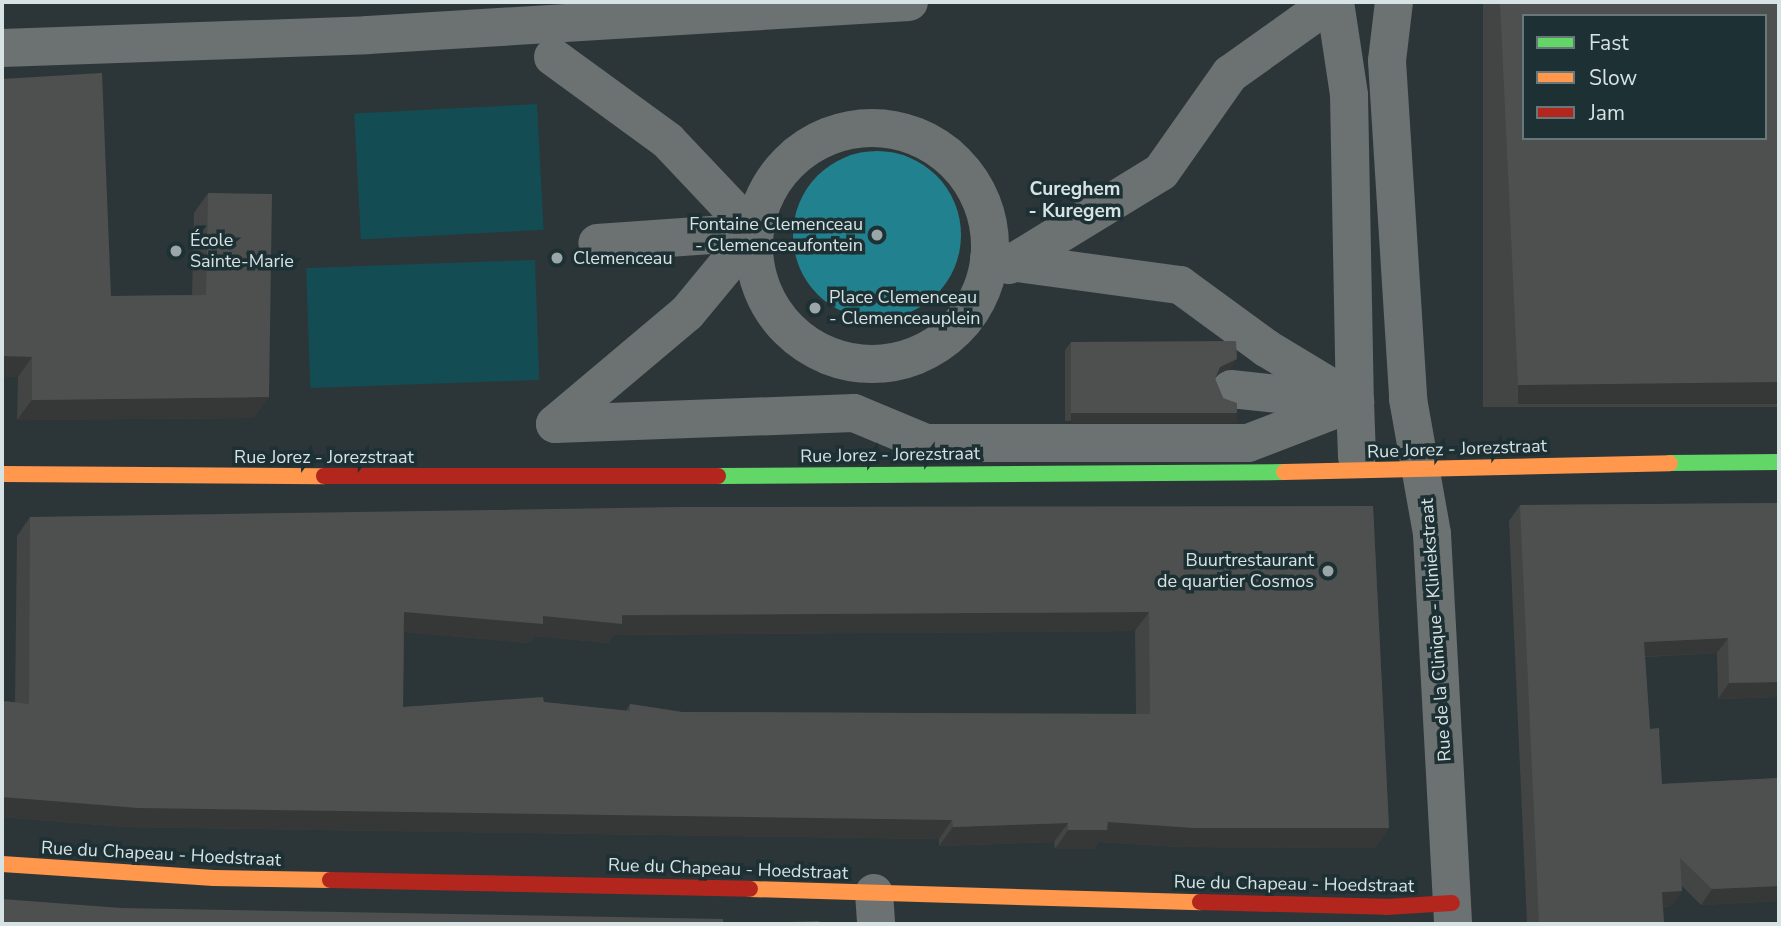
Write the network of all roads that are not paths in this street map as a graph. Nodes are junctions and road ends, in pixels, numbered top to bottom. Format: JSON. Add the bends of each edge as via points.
{"nodes":[{"id":1,"x":909,"y":2,"type":"edge"},
{"id":2,"x":1333,"y":2,"type":"edge"},
{"id":3,"x":1394,"y":2,"type":"edge"},
{"id":4,"x":2,"y":48,"type":"edge"},
{"id":5,"x":553,"y":57,"type":"dead end"},
{"id":6,"x":754,"y":232,"type":"junction"},
{"id":7,"x":597,"y":243,"type":"dead end"},
{"id":8,"x":999,"y":262,"type":"junction"},
{"id":9,"x":1266,"y":348,"type":"junction"},
{"id":10,"x":853,"y":363,"type":"junction"},
{"id":11,"x":1367,"y":402,"type":"junction"},
{"id":12,"x":854,"y":413,"type":"junction"},
{"id":13,"x":1357,"y":457,"type":"dead end"},
{"id":14,"x":1779,"y":461,"type":"edge"},
{"id":15,"x":1423,"y":468,"type":"junction"},
{"id":16,"x":2,"y":474,"type":"edge"},
{"id":17,"x":2,"y":864,"type":"edge"},
{"id":18,"x":875,"y":908,"type":"edge"},
{"id":19,"x":1453,"y":914,"type":"edge"}],
"edges":[{"from":1,"to":4,"type":"street","via":[[343,36]]},
{"from":2,"to":8,"type":"street","via":[[1230,74],[1161,172]]},
{"from":2,"to":11,"type":"street","via":[[1349,95]]},
{"from":3,"to":15,"type":"street","name":"Rue de la Clinique - Kliniekstraat","via":[[1387,61],[1405,358],[1408,399]]},
{"from":5,"to":6,"type":"street","via":[[668,141]]},
{"from":6,"to":7,"type":"street"},
{"from":6,"to":8,"type":"street","via":[[769,186],[790,160],[816,141],[846,130],[878,127],[920,138],[964,169],[981,197]]},
{"from":6,"to":10,"type":"street","via":[[758,281],[771,309],[792,334],[819,353]]},
{"from":6,"to":12,"type":"street","via":[[687,313],[555,424]]},
{"from":8,"to":9,"type":"street","via":[[1180,285]]},
{"from":8,"to":10,"type":"street","via":[[965,320],[943,342],[914,357],[882,365]]},
{"from":9,"to":11,"type":"street"},
{"from":9,"to":11,"type":"street","via":[[1231,389]]},
{"from":10,"to":12,"type":"street"},
{"from":11,"to":12,"type":"street","via":[[1248,443],[926,443]]},
{"from":11,"to":13,"type":"street"},
{"from":14,"to":15,"type":"street","name":"Rue Jorez - Jorezstraat"},
{"from":15,"to":16,"type":"street","name":"Rue Jorez - Jorezstraat","via":[[576,477]]},
{"from":15,"to":19,"type":"street","name":"Rue de la Clinique - Kliniekstraat","via":[[1432,534]]},
{"from":17,"to":18,"type":"street","name":"Rue du Chapeau - Hoedstraat"},
{"from":18,"to":19,"type":"street","name":"Rue du Chapeau - Hoedstraat","via":[[1386,907]]}]}
